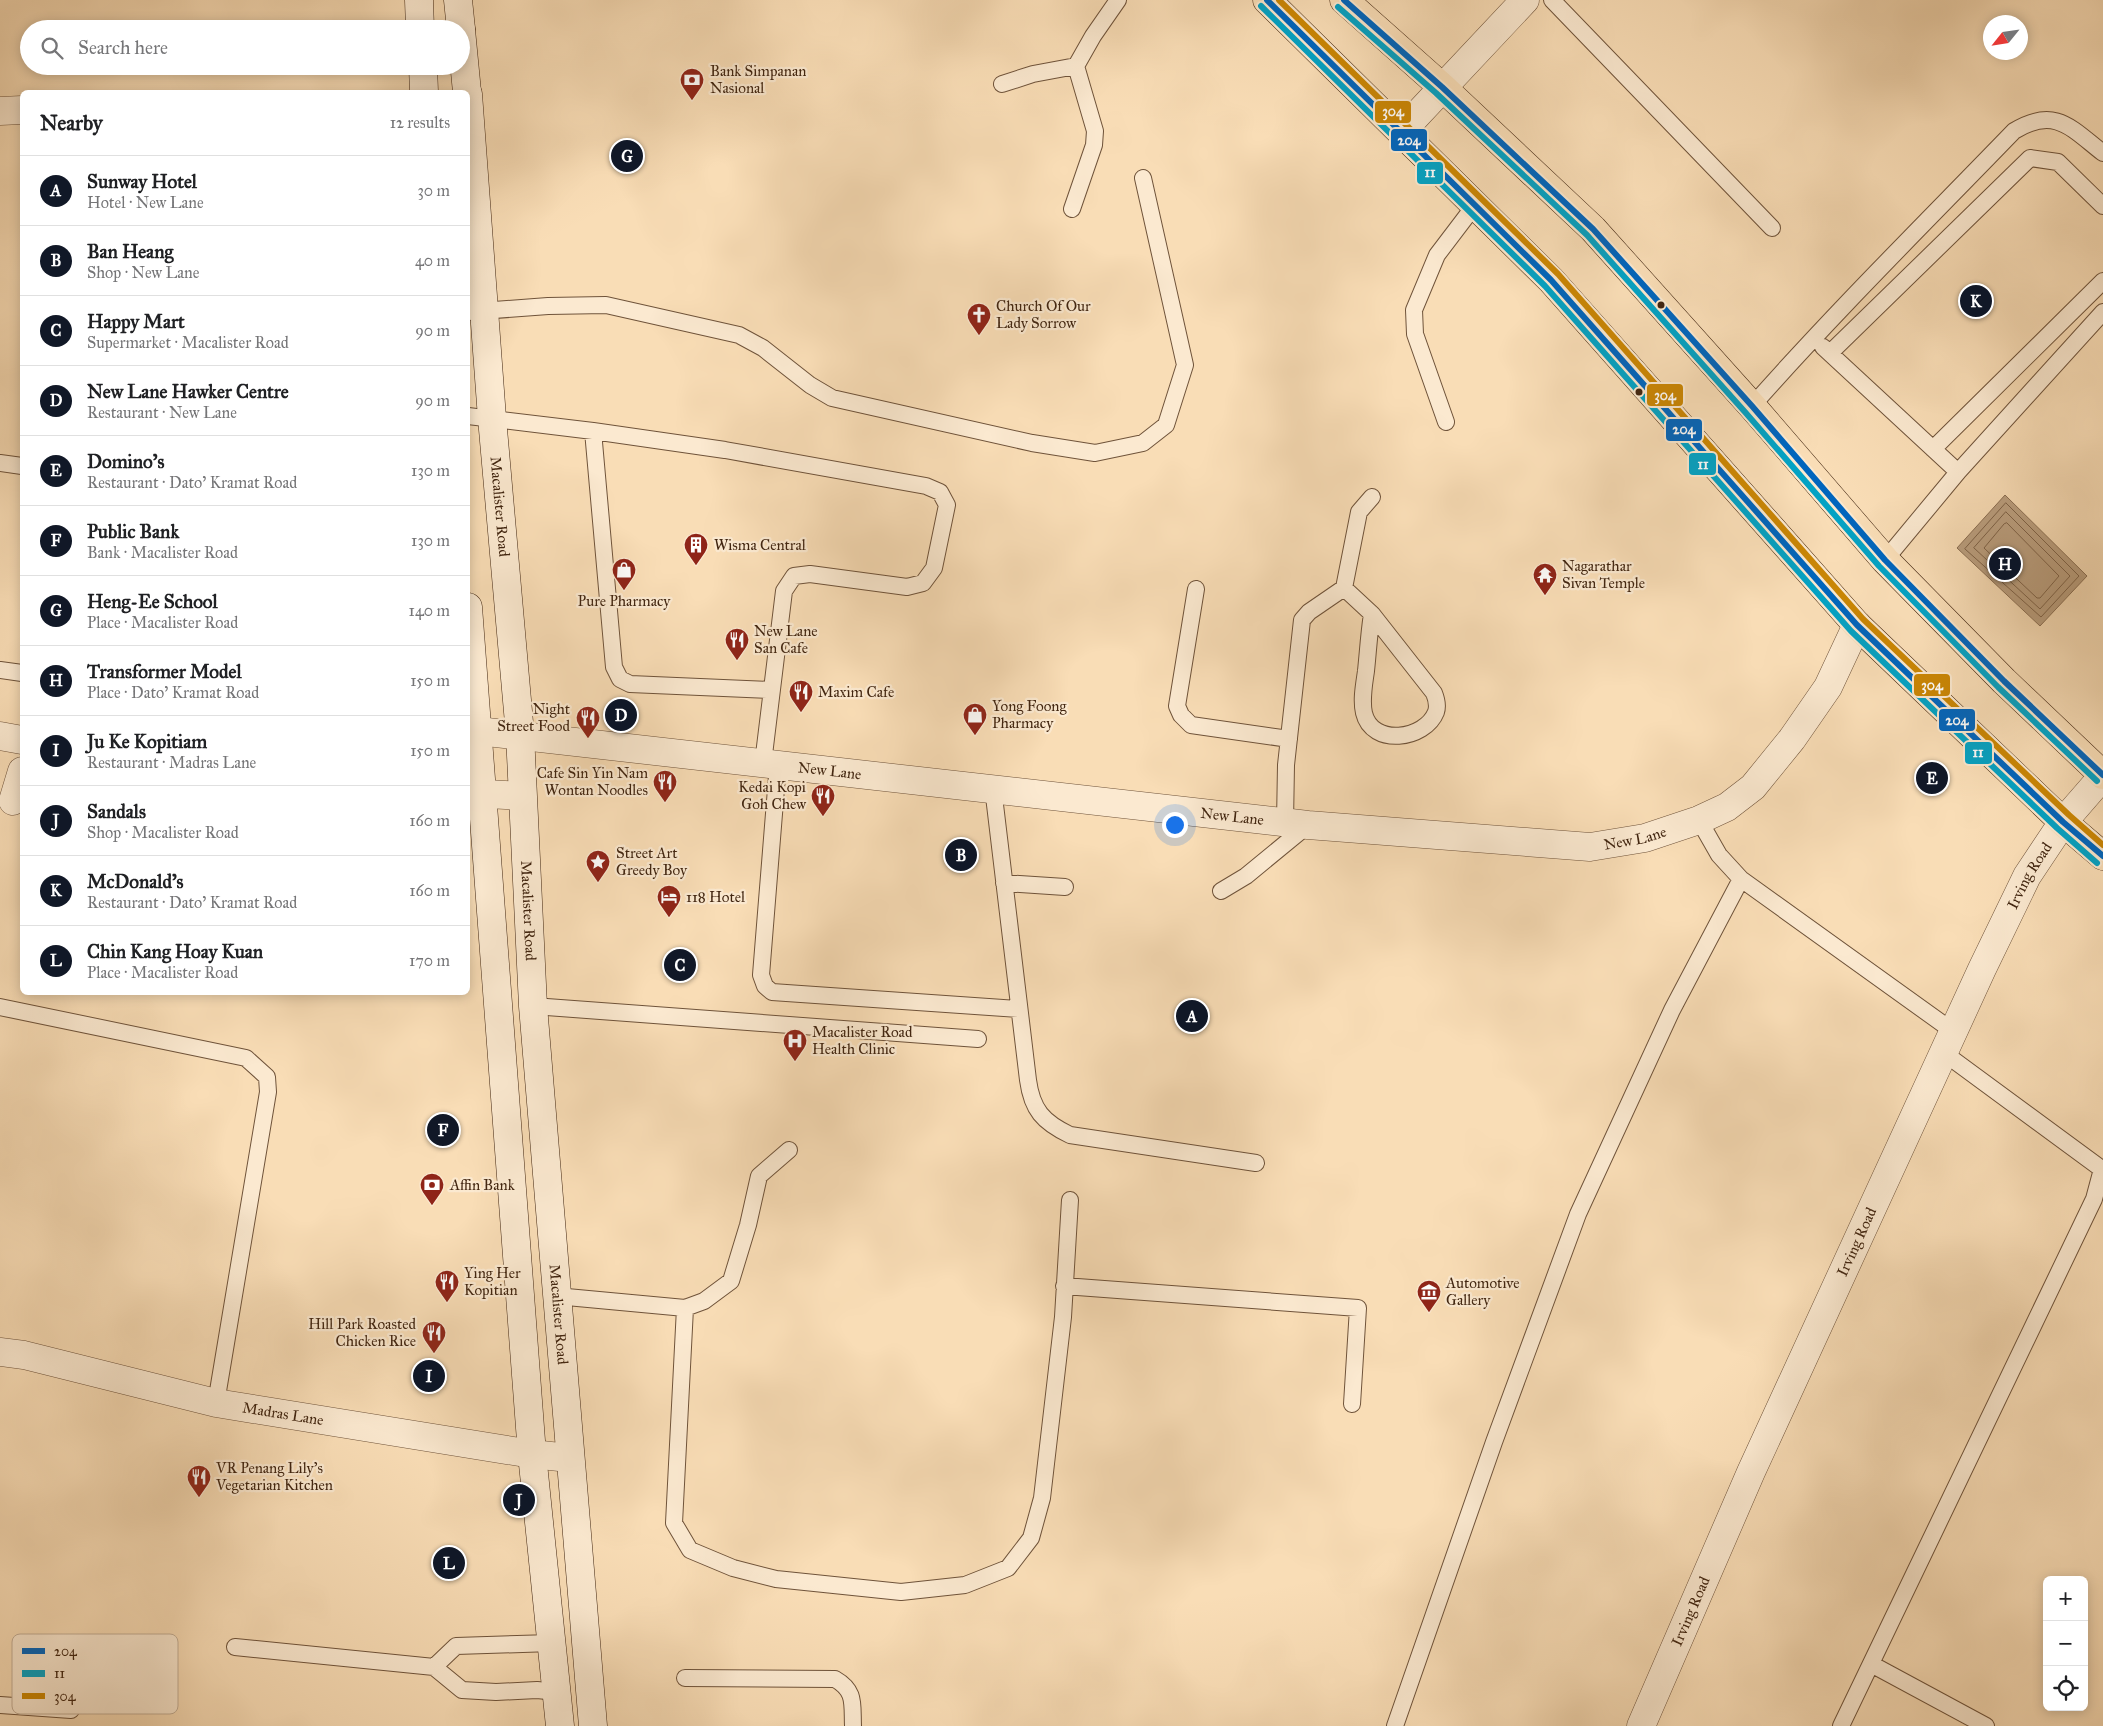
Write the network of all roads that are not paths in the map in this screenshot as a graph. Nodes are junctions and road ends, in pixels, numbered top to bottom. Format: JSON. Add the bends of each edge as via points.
{"nodes":[{"id":1,"x":418,"y":0,"type":"edge"},
{"id":2,"x":458,"y":0,"type":"edge"},
{"id":3,"x":1118,"y":0,"type":"edge"},
{"id":4,"x":1267,"y":0,"type":"edge"},
{"id":5,"x":1344,"y":0,"type":"edge"},
{"id":6,"x":1525,"y":0,"type":"edge"},
{"id":7,"x":1552,"y":0,"type":"edge"},
{"id":8,"x":419,"y":20,"type":"edge"},
{"id":9,"x":460,"y":20,"type":"edge"},
{"id":10,"x":1076,"y":66,"type":"junction"},
{"id":11,"x":423,"y":75,"type":"edge"},
{"id":12,"x":466,"y":75,"type":"edge"},
{"id":13,"x":1002,"y":84,"type":"dead end"},
{"id":14,"x":1442,"y":88,"type":"junction"},
{"id":15,"x":424,"y":90,"type":"edge"},
{"id":16,"x":467,"y":90,"type":"edge"},
{"id":17,"x":20,"y":110,"type":"edge"},
{"id":18,"x":0,"y":111,"type":"edge"},
{"id":19,"x":1401,"y":132,"type":"junction"},
{"id":20,"x":470,"y":149,"type":"edge"},
{"id":21,"x":2103,"y":153,"type":"edge"},
{"id":22,"x":1143,"y":178,"type":"dead end"},
{"id":23,"x":1475,"y":205,"type":"junction"},
{"id":24,"x":2103,"y":206,"type":"edge"},
{"id":25,"x":1072,"y":209,"type":"dead end"},
{"id":26,"x":1772,"y":228,"type":"dead end"},
{"id":27,"x":2103,"y":281,"type":"edge"},
{"id":28,"x":476,"y":312,"type":"edge"},
{"id":29,"x":2103,"y":312,"type":"edge"},
{"id":30,"x":1812,"y":337,"type":"junction"},
{"id":31,"x":1830,"y":353,"type":"junction"},
{"id":32,"x":1752,"y":406,"type":"junction"},
{"id":33,"x":480,"y":417,"type":"edge"},
{"id":34,"x":1446,"y":422,"type":"dead end"},
{"id":35,"x":593,"y":431,"type":"junction"},
{"id":36,"x":1933,"y":449,"type":"junction"},
{"id":37,"x":0,"y":463,"type":"edge"},
{"id":38,"x":20,"y":466,"type":"edge"},
{"id":39,"x":1958,"y":472,"type":"junction"},
{"id":40,"x":1372,"y":497,"type":"dead end"},
{"id":41,"x":1884,"y":560,"type":"junction"},
{"id":42,"x":1344,"y":588,"type":"junction"},
{"id":43,"x":1196,"y":589,"type":"dead end"},
{"id":44,"x":1372,"y":614,"type":"junction"},
{"id":45,"x":1857,"y":625,"type":"junction"},
{"id":46,"x":470,"y":632,"type":"edge"},
{"id":47,"x":0,"y":670,"type":"edge"},
{"id":48,"x":20,"y":673,"type":"edge"},
{"id":49,"x":771,"y":690,"type":"junction"},
{"id":50,"x":478,"y":731,"type":"junction"},
{"id":51,"x":520,"y":734,"type":"junction"},
{"id":52,"x":0,"y":736,"type":"edge"},
{"id":53,"x":20,"y":740,"type":"edge"},
{"id":54,"x":1290,"y":740,"type":"junction"},
{"id":55,"x":771,"y":764,"type":"junction"},
{"id":56,"x":2103,"y":775,"type":"edge"},
{"id":57,"x":20,"y":778,"type":"edge"},
{"id":58,"x":993,"y":788,"type":"junction"},
{"id":59,"x":474,"y":793,"type":"edge"},
{"id":60,"x":522,"y":796,"type":"junction"},
{"id":61,"x":13,"y":801,"type":"dead end"},
{"id":62,"x":1699,"y":820,"type":"junction"},
{"id":63,"x":2063,"y":822,"type":"junction"},
{"id":64,"x":1297,"y":823,"type":"junction"},
{"id":65,"x":2103,"y":856,"type":"edge"},
{"id":66,"x":1741,"y":879,"type":"junction"},
{"id":67,"x":1004,"y":883,"type":"junction"},
{"id":68,"x":1065,"y":887,"type":"dead end"},
{"id":69,"x":1221,"y":891,"type":"dead end"},
{"id":70,"x":533,"y":1006,"type":"junction"},
{"id":71,"x":0,"y":1007,"type":"edge"},
{"id":72,"x":1019,"y":1009,"type":"junction"},
{"id":73,"x":978,"y":1039,"type":"dead end"},
{"id":74,"x":1949,"y":1043,"type":"junction"},
{"id":75,"x":790,"y":1150,"type":"dead end"},
{"id":76,"x":1256,"y":1163,"type":"dead end"},
{"id":77,"x":2102,"y":1170,"type":"edge"},
{"id":78,"x":1070,"y":1200,"type":"dead end"},
{"id":79,"x":1064,"y":1286,"type":"junction"},
{"id":80,"x":556,"y":1296,"type":"junction"},
{"id":81,"x":685,"y":1308,"type":"junction"},
{"id":82,"x":0,"y":1352,"type":"edge"},
{"id":83,"x":216,"y":1403,"type":"junction"},
{"id":84,"x":1352,"y":1404,"type":"dead end"},
{"id":85,"x":532,"y":1454,"type":"junction"},
{"id":86,"x":569,"y":1458,"type":"junction"},
{"id":87,"x":552,"y":1643,"type":"junction"},
{"id":88,"x":235,"y":1647,"type":"dead end"},
{"id":89,"x":1871,"y":1664,"type":"junction"},
{"id":90,"x":434,"y":1667,"type":"junction"},
{"id":91,"x":684,"y":1678,"type":"dead end"},
{"id":92,"x":557,"y":1692,"type":"junction"},
{"id":93,"x":560,"y":1726,"type":"edge"},
{"id":94,"x":592,"y":1726,"type":"edge"},
{"id":95,"x":853,"y":1726,"type":"edge"},
{"id":96,"x":1394,"y":1726,"type":"edge"},
{"id":97,"x":1641,"y":1726,"type":"edge"},
{"id":98,"x":1841,"y":1726,"type":"edge"},
{"id":99,"x":1986,"y":1726,"type":"edge"}],
"edges":[{"from":1,"to":8,"type":"street"},
{"from":2,"to":9,"type":"street","name":"Macalister Road"},
{"from":3,"to":10,"type":"lane"},
{"from":4,"to":19,"type":"main road"},
{"from":5,"to":14,"type":"main road"},
{"from":6,"to":14,"type":"street"},
{"from":7,"to":26,"type":"lane"},
{"from":10,"to":13,"type":"lane"},
{"from":10,"to":25,"type":"lane","via":[[1095,130],[1094,145]]},
{"from":11,"to":15,"type":"street"},
{"from":12,"to":16,"type":"street","name":"Macalister Road"},
{"from":14,"to":19,"type":"street"},
{"from":14,"to":32,"type":"main road","via":[[1592,229]]},
{"from":17,"to":18,"type":"street"},
{"from":19,"to":23,"type":"main road"},
{"from":20,"to":28,"type":"street","name":"Macalister Road"},
{"from":21,"to":30,"type":"lane","via":[[2066,123],[2029,122],[2014,131],[1845,307]]},
{"from":22,"to":28,"type":"lane","via":[[1185,365],[1166,425],[1143,443],[1095,453],[1032,443],[832,398],[763,348],[739,335],[606,304]]},
{"from":23,"to":34,"type":"lane","via":[[1436,255],[1414,310],[1415,334]]},
{"from":23,"to":45,"type":"main road","via":[[1551,280]]},
{"from":24,"to":31,"type":"lane","via":[[2058,162],[2030,158]]},
{"from":27,"to":36,"type":"lane"},
{"from":28,"to":33,"type":"street","name":"Macalister Road"},
{"from":29,"to":39,"type":"lane"},
{"from":30,"to":31,"type":"lane"},
{"from":30,"to":32,"type":"lane"},
{"from":31,"to":36,"type":"lane"},
{"from":32,"to":41,"type":"main road"},
{"from":33,"to":35,"type":"lane"},
{"from":33,"to":51,"type":"street","name":"Macalister Road"},
{"from":35,"to":49,"type":"lane","via":[[614,667],[620,679],[630,684]]},
{"from":35,"to":49,"type":"lane","via":[[724,450],[917,484],[940,492],[947,504],[934,568],[923,583],[907,586],[810,574],[794,576],[784,591]]},
{"from":36,"to":39,"type":"lane"},
{"from":37,"to":38,"type":"lane"},
{"from":39,"to":41,"type":"lane"},
{"from":40,"to":42,"type":"lane","via":[[1359,512]]},
{"from":41,"to":56,"type":"main road"},
{"from":42,"to":44,"type":"lane"},
{"from":42,"to":54,"type":"lane","via":[[1302,620]]},
{"from":43,"to":54,"type":"lane","via":[[1177,706],[1180,715],[1191,724]]},
{"from":44,"to":44,"type":"lane","via":[[1434,693],[1436,712],[1424,728],[1407,736],[1390,736],[1374,729],[1364,716],[1362,702]]},
{"from":45,"to":62,"type":"street","name":"New Lane","via":[[1828,687],[1787,746],[1753,787],[1727,807]]},
{"from":45,"to":63,"type":"main road"},
{"from":46,"to":50,"type":"street"},
{"from":47,"to":48,"type":"lane"},
{"from":49,"to":55,"type":"lane"},
{"from":50,"to":51,"type":"street","name":"New Lane"},
{"from":50,"to":59,"type":"street"},
{"from":51,"to":55,"type":"street","name":"New Lane"},
{"from":51,"to":60,"type":"street","name":"Macalister Road"},
{"from":52,"to":53,"type":"street"},
{"from":54,"to":64,"type":"lane","via":[[1286,765]]},
{"from":55,"to":58,"type":"street","name":"New Lane"},
{"from":55,"to":72,"type":"lane","via":[[761,976],[765,986],[772,992]]},
{"from":56,"to":63,"type":"street","name":"Irving Road"},
{"from":57,"to":61,"type":"street"},
{"from":58,"to":64,"type":"street","name":"New Lane"},
{"from":58,"to":67,"type":"lane"},
{"from":59,"to":60,"type":"street"},
{"from":59,"to":85,"type":"street"},
{"from":60,"to":70,"type":"street","name":"Macalister Road"},
{"from":62,"to":64,"type":"street","name":"New Lane","via":[[1645,838],[1590,847]]},
{"from":62,"to":66,"type":"lane","via":[[1719,855]]},
{"from":63,"to":65,"type":"main road"},
{"from":63,"to":74,"type":"street","name":"Irving Road","via":[[2027,876]]},
{"from":64,"to":69,"type":"lane","via":[[1246,876]]},
{"from":66,"to":74,"type":"lane"},
{"from":66,"to":96,"type":"lane","via":[[1672,1010],[1578,1214]]},
{"from":67,"to":68,"type":"lane"},
{"from":67,"to":72,"type":"lane"},
{"from":70,"to":73,"type":"lane"},
{"from":70,"to":80,"type":"street","name":"Macalister Road"},
{"from":71,"to":83,"type":"lane","via":[[246,1058],[268,1078]]},
{"from":72,"to":76,"type":"lane","via":[[1030,1096],[1039,1114],[1054,1128],[1070,1135]]},
{"from":74,"to":77,"type":"lane"},
{"from":74,"to":97,"type":"street","name":"Irving Road","via":[[1751,1472]]},
{"from":75,"to":81,"type":"lane","via":[[759,1176],[731,1281],[704,1301]]},
{"from":77,"to":89,"type":"lane","via":[[2094,1199]]},
{"from":78,"to":79,"type":"lane"},
{"from":79,"to":81,"type":"lane","via":[[1042,1498],[1031,1538],[1008,1568],[965,1585],[901,1592],[776,1579],[733,1568],[690,1550],[674,1523]]},
{"from":79,"to":84,"type":"lane","via":[[1358,1308]]},
{"from":80,"to":81,"type":"lane"},
{"from":80,"to":86,"type":"street","name":"Macalister Road"},
{"from":82,"to":83,"type":"street","name":"Madras Lane","via":[[24,1355]]},
{"from":83,"to":85,"type":"street","name":"Madras Lane"},
{"from":85,"to":86,"type":"street","name":"Madras Lane"},
{"from":85,"to":87,"type":"street"},
{"from":86,"to":94,"type":"street","name":"Macalister Road"},
{"from":87,"to":90,"type":"lane","via":[[456,1646]]},
{"from":87,"to":92,"type":"street"},
{"from":88,"to":90,"type":"lane"},
{"from":89,"to":98,"type":"lane"},
{"from":89,"to":99,"type":"lane"},
{"from":90,"to":92,"type":"lane","via":[[462,1690]]},
{"from":91,"to":95,"type":"lane","via":[[835,1679],[845,1684],[852,1695]]},
{"from":92,"to":93,"type":"street"}]}
